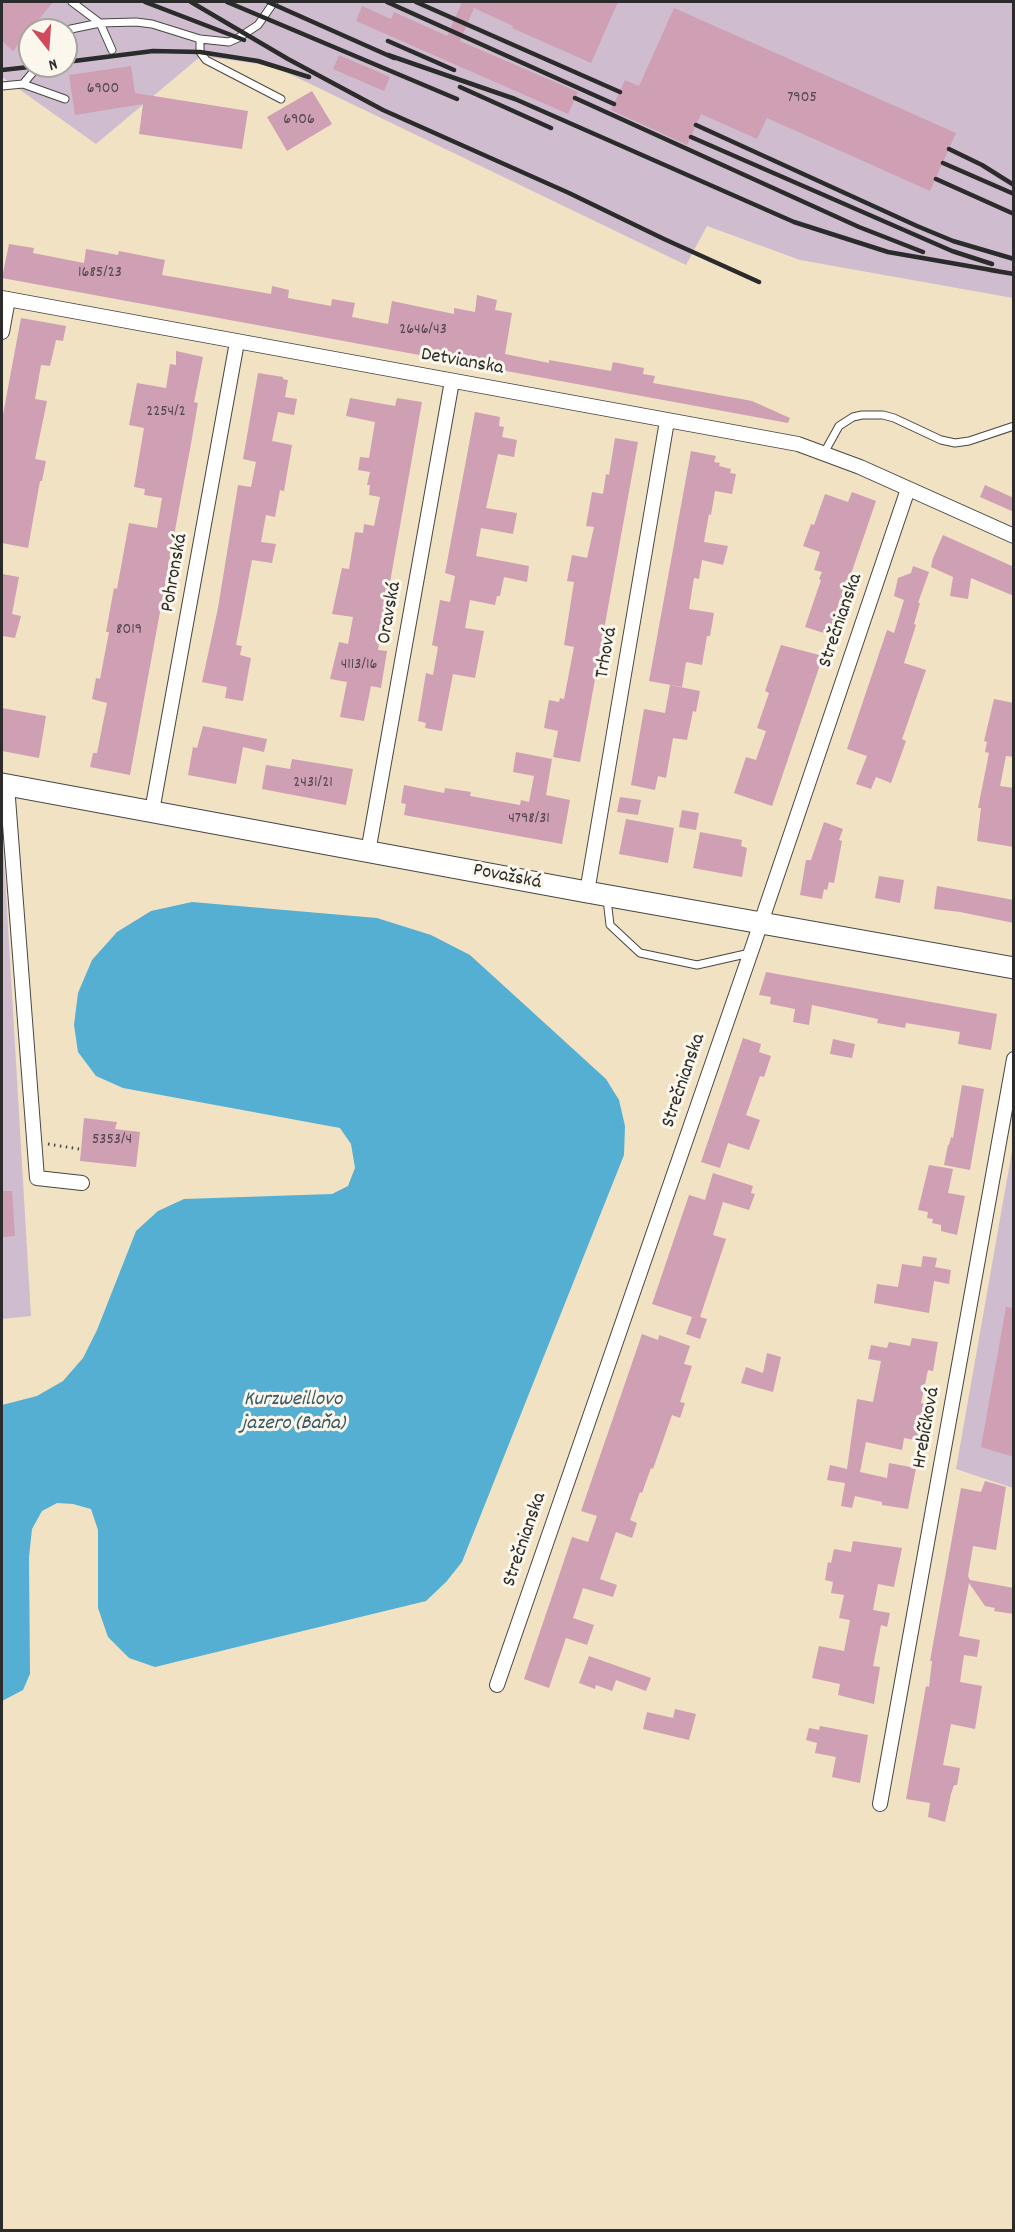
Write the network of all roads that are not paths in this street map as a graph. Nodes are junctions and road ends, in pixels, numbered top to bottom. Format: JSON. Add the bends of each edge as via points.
{"nodes":[{"id":1,"x":72,"y":2,"type":"edge"},
{"id":2,"x":274,"y":2,"type":"edge"},
{"id":3,"x":100,"y":23,"type":"junction"},
{"id":4,"x":78,"y":28,"type":"edge"},
{"id":5,"x":201,"y":39,"type":"junction"},
{"id":6,"x":112,"y":50,"type":"dead end"},
{"id":7,"x":28,"y":78,"type":"edge"},
{"id":8,"x":23,"y":84,"type":"junction"},
{"id":9,"x":2,"y":86,"type":"edge"},
{"id":10,"x":64,"y":99,"type":"dead end"},
{"id":11,"x":281,"y":99,"type":"dead end"},
{"id":12,"x":4,"y":298,"type":"edge"},
{"id":13,"x":2,"y":332,"type":"edge"},
{"id":14,"x":237,"y":342,"type":"junction"},
{"id":15,"x":453,"y":381,"type":"junction"},
{"id":16,"x":668,"y":421,"type":"junction"},
{"id":17,"x":1014,"y":426,"type":"edge"},
{"id":18,"x":824,"y":453,"type":"junction"},
{"id":19,"x":908,"y":489,"type":"junction"},
{"id":20,"x":1014,"y":536,"type":"edge"},
{"id":21,"x":4,"y":784,"type":"edge"},
{"id":22,"x":152,"y":811,"type":"junction"},
{"id":23,"x":368,"y":852,"type":"junction"},
{"id":24,"x":597,"y":894,"type":"junction"},
{"id":25,"x":760,"y":923,"type":"junction"},
{"id":26,"x":750,"y":953,"type":"junction"},
{"id":27,"x":1014,"y":968,"type":"edge"},
{"id":28,"x":1014,"y":1059,"type":"edge"},
{"id":29,"x":82,"y":1183,"type":"dead end"},
{"id":30,"x":497,"y":1685,"type":"dead end"},
{"id":31,"x":880,"y":1804,"type":"dead end"}],
"edges":[{"from":1,"to":3,"type":"lane"},
{"from":2,"to":5,"type":"lane","via":[[258,25],[238,38],[229,42]]},
{"from":3,"to":4,"type":"lane"},
{"from":3,"to":5,"type":"lane","via":[[152,24]]},
{"from":3,"to":6,"type":"lane"},
{"from":5,"to":11,"type":"lane","via":[[200,52],[206,60]]},
{"from":7,"to":8,"type":"lane"},
{"from":8,"to":9,"type":"lane"},
{"from":8,"to":10,"type":"lane"},
{"from":12,"to":13,"type":"street"},
{"from":12,"to":14,"type":"street","name":"Detvianska"},
{"from":14,"to":15,"type":"street","name":"Detvianska"},
{"from":14,"to":22,"type":"street","name":"Pohronská"},
{"from":15,"to":16,"type":"street","name":"Detvianska"},
{"from":15,"to":23,"type":"street","name":"Oravská"},
{"from":16,"to":18,"type":"street","name":"Detvianska","via":[[788,442]]},
{"from":16,"to":24,"type":"street","name":"Trhová"},
{"from":17,"to":18,"type":"lane","via":[[955,443],[894,418],[862,415],[839,426]]},
{"from":18,"to":19,"type":"street","name":"Detvianska"},
{"from":19,"to":20,"type":"street","name":"Detvianska"},
{"from":19,"to":25,"type":"street","name":"Strečnianska"},
{"from":21,"to":22,"type":"main road","name":"Považská"},
{"from":21,"to":29,"type":"street","via":[[37,1178]]},
{"from":22,"to":23,"type":"main road","name":"Považská"},
{"from":23,"to":24,"type":"main road","name":"Považská"},
{"from":24,"to":25,"type":"main road","name":"Považská"},
{"from":24,"to":26,"type":"lane","via":[[610,924],[640,953],[697,965]]},
{"from":25,"to":26,"type":"street","name":"Strečnianska"},
{"from":25,"to":27,"type":"main road","name":"Považská"},
{"from":26,"to":30,"type":"street","name":"Strečnianska"},
{"from":28,"to":31,"type":"street","name":"Hrebíčková"}]}
